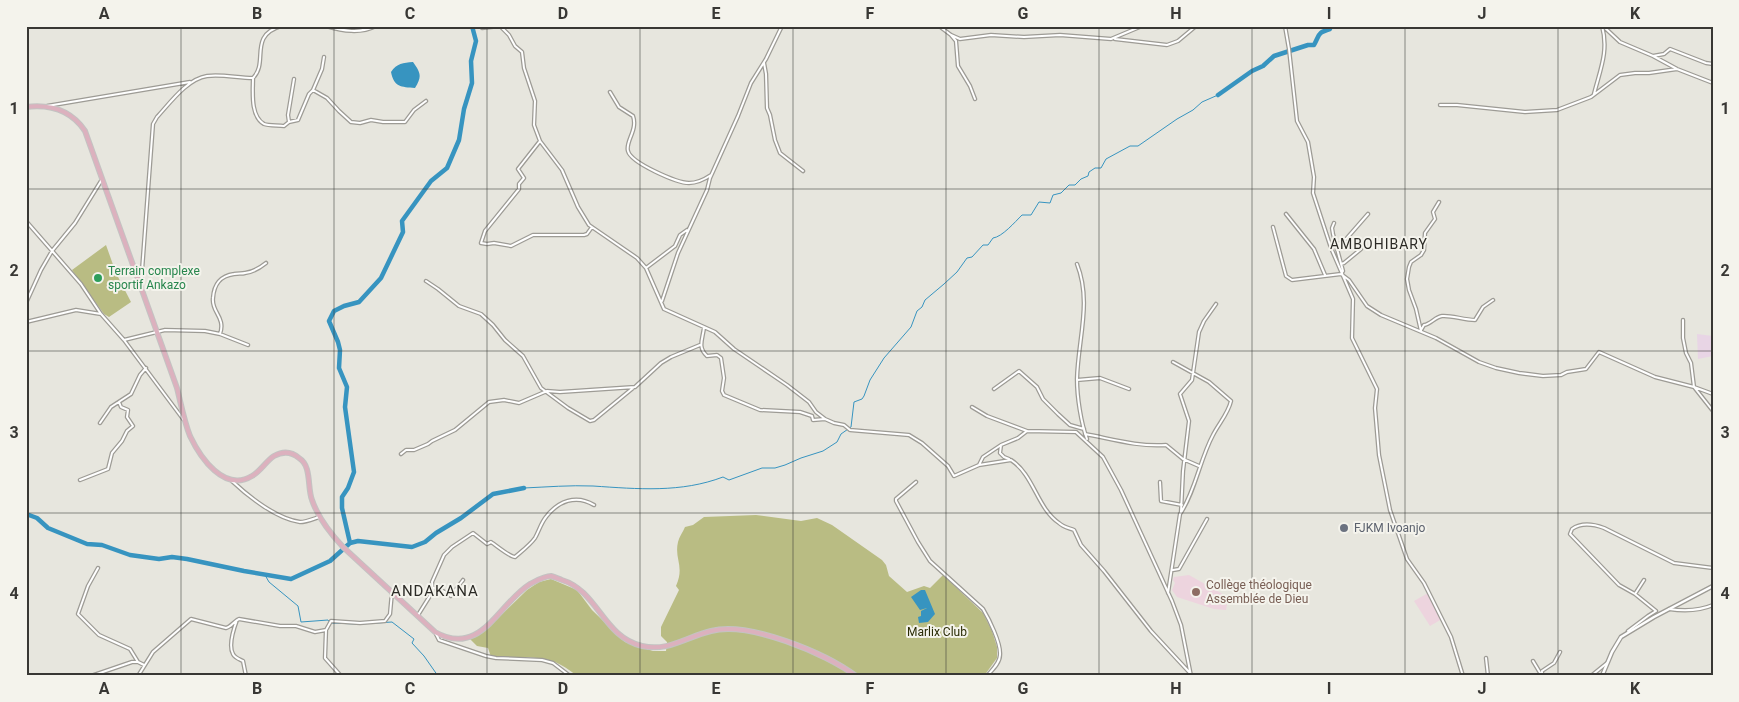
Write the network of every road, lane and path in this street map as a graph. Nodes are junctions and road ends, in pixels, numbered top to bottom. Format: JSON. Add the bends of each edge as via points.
{"nodes":[{"id":1,"x":281,"y":26,"type":"edge"},
{"id":2,"x":326,"y":26,"type":"edge"},
{"id":3,"x":376,"y":26,"type":"edge"},
{"id":4,"x":480,"y":26,"type":"edge"},
{"id":5,"x":782,"y":26,"type":"edge"},
{"id":6,"x":938,"y":26,"type":"edge"},
{"id":7,"x":1142,"y":26,"type":"edge"},
{"id":8,"x":1196,"y":26,"type":"edge"},
{"id":9,"x":1285,"y":26,"type":"edge"},
{"id":10,"x":1602,"y":26,"type":"edge"},
{"id":11,"x":272,"y":28,"type":"edge"},
{"id":12,"x":951,"y":35,"type":"junction"},
{"id":13,"x":1115,"y":38,"type":"junction"},
{"id":14,"x":1653,"y":56,"type":"junction"},
{"id":15,"x":324,"y":57,"type":"dead end"},
{"id":16,"x":764,"y":63,"type":"junction"},
{"id":17,"x":1713,"y":64,"type":"edge"},
{"id":18,"x":762,"y":66,"type":"junction"},
{"id":19,"x":766,"y":68,"type":"junction"},
{"id":20,"x":1677,"y":69,"type":"junction"},
{"id":21,"x":253,"y":78,"type":"junction"},
{"id":22,"x":294,"y":80,"type":"dead end"},
{"id":23,"x":194,"y":82,"type":"junction"},
{"id":24,"x":1713,"y":83,"type":"edge"},
{"id":25,"x":313,"y":90,"type":"junction"},
{"id":26,"x":610,"y":92,"type":"dead end"},
{"id":27,"x":1594,"y":94,"type":"junction"},
{"id":28,"x":975,"y":98,"type":"dead end"},
{"id":29,"x":426,"y":101,"type":"dead end"},
{"id":30,"x":47,"y":106,"type":"junction"},
{"id":31,"x":1440,"y":106,"type":"dead end"},
{"id":32,"x":26,"y":107,"type":"edge"},
{"id":33,"x":289,"y":122,"type":"junction"},
{"id":34,"x":540,"y":141,"type":"junction"},
{"id":35,"x":714,"y":171,"type":"junction"},
{"id":36,"x":802,"y":171,"type":"dead end"},
{"id":37,"x":102,"y":179,"type":"junction"},
{"id":38,"x":1439,"y":202,"type":"dead end"},
{"id":39,"x":1286,"y":214,"type":"dead end"},
{"id":40,"x":1368,"y":214,"type":"dead end"},
{"id":41,"x":26,"y":221,"type":"edge"},
{"id":42,"x":1334,"y":223,"type":"dead end"},
{"id":43,"x":592,"y":227,"type":"junction"},
{"id":44,"x":1273,"y":227,"type":"dead end"},
{"id":45,"x":687,"y":230,"type":"junction"},
{"id":46,"x":1337,"y":249,"type":"junction"},
{"id":47,"x":1361,"y":249,"type":"dead end"},
{"id":48,"x":52,"y":251,"type":"junction"},
{"id":49,"x":266,"y":263,"type":"dead end"},
{"id":50,"x":1077,"y":264,"type":"dead end"},
{"id":51,"x":1341,"y":264,"type":"junction"},
{"id":52,"x":646,"y":268,"type":"junction"},
{"id":53,"x":1341,"y":274,"type":"junction"},
{"id":54,"x":1325,"y":276,"type":"junction"},
{"id":55,"x":426,"y":281,"type":"dead end"},
{"id":56,"x":141,"y":288,"type":"junction"},
{"id":57,"x":1493,"y":300,"type":"dead end"},
{"id":58,"x":662,"y":302,"type":"junction"},
{"id":59,"x":26,"y":303,"type":"edge"},
{"id":60,"x":1216,"y":304,"type":"dead end"},
{"id":61,"x":101,"y":314,"type":"junction"},
{"id":62,"x":1683,"y":320,"type":"dead end"},
{"id":63,"x":26,"y":322,"type":"edge"},
{"id":64,"x":704,"y":327,"type":"junction"},
{"id":65,"x":1421,"y":331,"type":"junction"},
{"id":66,"x":156,"y":332,"type":"junction"},
{"id":67,"x":220,"y":334,"type":"junction"},
{"id":68,"x":124,"y":340,"type":"junction"},
{"id":69,"x":248,"y":345,"type":"dead end"},
{"id":70,"x":700,"y":345,"type":"junction"},
{"id":71,"x":1173,"y":362,"type":"dead end"},
{"id":72,"x":146,"y":368,"type":"junction"},
{"id":73,"x":1193,"y":372,"type":"junction"},
{"id":74,"x":1077,"y":380,"type":"junction"},
{"id":75,"x":634,"y":387,"type":"junction"},
{"id":76,"x":1694,"y":387,"type":"junction"},
{"id":77,"x":994,"y":388,"type":"dead end"},
{"id":78,"x":1129,"y":389,"type":"dead end"},
{"id":79,"x":547,"y":391,"type":"junction"},
{"id":80,"x":1713,"y":394,"type":"edge"},
{"id":81,"x":119,"y":402,"type":"junction"},
{"id":82,"x":972,"y":407,"type":"dead end"},
{"id":83,"x":1713,"y":411,"type":"edge"},
{"id":84,"x":824,"y":419,"type":"junction"},
{"id":85,"x":186,"y":422,"type":"junction"},
{"id":86,"x":100,"y":423,"type":"dead end"},
{"id":87,"x":1084,"y":429,"type":"junction"},
{"id":88,"x":1027,"y":432,"type":"junction"},
{"id":89,"x":1085,"y":434,"type":"junction"},
{"id":90,"x":1088,"y":442,"type":"junction"},
{"id":91,"x":1001,"y":445,"type":"junction"},
{"id":92,"x":400,"y":454,"type":"dead end"},
{"id":93,"x":1184,"y":459,"type":"junction"},
{"id":94,"x":1011,"y":460,"type":"junction"},
{"id":95,"x":979,"y":465,"type":"junction"},
{"id":96,"x":1199,"y":466,"type":"junction"},
{"id":97,"x":80,"y":480,"type":"dead end"},
{"id":98,"x":231,"y":480,"type":"junction"},
{"id":99,"x":916,"y":482,"type":"dead end"},
{"id":100,"x":1160,"y":482,"type":"dead end"},
{"id":101,"x":594,"y":505,"type":"dead end"},
{"id":102,"x":1182,"y":505,"type":"junction"},
{"id":103,"x":1180,"y":514,"type":"junction"},
{"id":104,"x":319,"y":517,"type":"junction"},
{"id":105,"x":1207,"y":520,"type":"dead end"},
{"id":106,"x":98,"y":568,"type":"dead end"},
{"id":107,"x":1713,"y":568,"type":"edge"},
{"id":108,"x":1173,"y":570,"type":"junction"},
{"id":109,"x":463,"y":580,"type":"dead end"},
{"id":110,"x":1644,"y":580,"type":"dead end"},
{"id":111,"x":1713,"y":586,"type":"edge"},
{"id":112,"x":433,"y":588,"type":"junction"},
{"id":113,"x":392,"y":592,"type":"junction"},
{"id":114,"x":1168,"y":593,"type":"junction"},
{"id":115,"x":1635,"y":594,"type":"junction"},
{"id":116,"x":1713,"y":605,"type":"edge"},
{"id":117,"x":1668,"y":609,"type":"junction"},
{"id":118,"x":418,"y":615,"type":"junction"},
{"id":119,"x":237,"y":620,"type":"junction"},
{"id":120,"x":326,"y":630,"type":"junction"},
{"id":121,"x":435,"y":632,"type":"junction"},
{"id":122,"x":1627,"y":633,"type":"junction"},
{"id":123,"x":1560,"y":652,"type":"dead end"},
{"id":124,"x":1486,"y":658,"type":"dead end"},
{"id":125,"x":1533,"y":661,"type":"dead end"},
{"id":126,"x":138,"y":662,"type":"junction"},
{"id":127,"x":1608,"y":662,"type":"junction"},
{"id":128,"x":144,"y":665,"type":"junction"},
{"id":129,"x":1190,"y":675,"type":"edge"},
{"id":130,"x":1542,"y":675,"type":"edge"},
{"id":131,"x":92,"y":676,"type":"edge"},
{"id":132,"x":138,"y":676,"type":"edge"},
{"id":133,"x":246,"y":676,"type":"edge"},
{"id":134,"x":341,"y":676,"type":"edge"},
{"id":135,"x":570,"y":676,"type":"edge"},
{"id":136,"x":856,"y":676,"type":"edge"},
{"id":137,"x":987,"y":676,"type":"edge"},
{"id":138,"x":1463,"y":676,"type":"edge"},
{"id":139,"x":1488,"y":676,"type":"edge"},
{"id":140,"x":1591,"y":676,"type":"edge"},
{"id":141,"x":1602,"y":676,"type":"edge"}],
"edges":[{"from":1,"to":11,"type":"street"},
{"from":2,"to":3,"type":"street","via":[[346,31]]},
{"from":4,"to":34,"type":"street","via":[[500,26],[523,54],[524,68],[535,100],[534,125]]},
{"from":5,"to":16,"type":"street"},
{"from":6,"to":12,"type":"street"},
{"from":7,"to":13,"type":"street"},
{"from":8,"to":13,"type":"street","via":[[1178,41],[1167,45]]},
{"from":9,"to":53,"type":"street","via":[[1297,121],[1308,142],[1314,177],[1313,193]]},
{"from":10,"to":14,"type":"street","via":[[1620,42]]},
{"from":10,"to":27,"type":"street","via":[[1606,39],[1604,62]]},
{"from":11,"to":21,"type":"street","via":[[264,37]]},
{"from":12,"to":13,"type":"street","via":[[960,39],[991,35]]},
{"from":12,"to":28,"type":"street","via":[[956,41],[958,66]]},
{"from":14,"to":17,"type":"street","via":[[1664,54],[1670,48]]},
{"from":14,"to":20,"type":"street"},
{"from":15,"to":25,"type":"street"},
{"from":16,"to":18,"type":"street"},
{"from":16,"to":19,"type":"street"},
{"from":18,"to":19,"type":"street"},
{"from":18,"to":35,"type":"street","via":[[751,83]]},
{"from":19,"to":36,"type":"street","via":[[767,108],[775,140],[780,153]]},
{"from":20,"to":24,"type":"street"},
{"from":20,"to":27,"type":"street","via":[[1620,76]]},
{"from":21,"to":23,"type":"street","via":[[209,76]]},
{"from":21,"to":33,"type":"street","via":[[257,117],[264,124],[284,126]]},
{"from":22,"to":33,"type":"street"},
{"from":23,"to":30,"type":"street"},
{"from":23,"to":56,"type":"street","via":[[153,124]]},
{"from":25,"to":29,"type":"street","via":[[327,98],[351,122],[360,123],[371,120],[405,122]]},
{"from":25,"to":33,"type":"street","via":[[308,94],[298,120]]},
{"from":26,"to":35,"type":"street","via":[[620,107],[634,116],[633,133],[627,147],[636,160],[652,170],[687,183],[706,178]]},
{"from":27,"to":31,"type":"street","via":[[1557,110],[1524,112],[1457,104]]},
{"from":30,"to":32,"type":"main road"},
{"from":30,"to":37,"type":"main road","via":[[66,112],[80,124]]},
{"from":34,"to":43,"type":"street","via":[[562,170],[578,207]]},
{"from":34,"to":43,"type":"street","via":[[518,169],[524,178],[519,189],[485,231],[481,243],[511,246],[533,235],[584,235]]},
{"from":35,"to":45,"type":"street"},
{"from":37,"to":48,"type":"street","via":[[75,223]]},
{"from":37,"to":56,"type":"main road"},
{"from":38,"to":65,"type":"street","via":[[1425,233],[1424,250],[1409,267],[1409,290]]},
{"from":39,"to":54,"type":"street","via":[[1314,249]]},
{"from":40,"to":46,"type":"street"},
{"from":41,"to":48,"type":"street"},
{"from":42,"to":46,"type":"street"},
{"from":43,"to":52,"type":"street","via":[[637,258]]},
{"from":44,"to":54,"type":"street","via":[[1286,276],[1292,280]]},
{"from":45,"to":52,"type":"street","via":[[680,235],[675,246]]},
{"from":45,"to":58,"type":"street"},
{"from":46,"to":51,"type":"street"},
{"from":47,"to":51,"type":"street"},
{"from":48,"to":59,"type":"street"},
{"from":48,"to":61,"type":"street","via":[[81,284]]},
{"from":49,"to":67,"type":"street","via":[[246,274],[223,278],[216,284],[212,299],[220,316]]},
{"from":50,"to":74,"type":"street","via":[[1085,304]]},
{"from":51,"to":53,"type":"street"},
{"from":52,"to":58,"type":"street"},
{"from":53,"to":54,"type":"street"},
{"from":53,"to":65,"type":"street","via":[[1367,306]]},
{"from":53,"to":138,"type":"street","via":[[1353,299],[1352,338],[1377,388],[1375,408],[1379,455],[1390,510],[1407,559],[1424,583],[1451,638]]},
{"from":55,"to":79,"type":"street","via":[[459,306],[481,314],[523,356],[541,388]]},
{"from":56,"to":66,"type":"main road"},
{"from":57,"to":65,"type":"street","via":[[1483,307],[1475,320],[1438,317],[1424,325]]},
{"from":58,"to":64,"type":"street","via":[[664,309],[672,314]]},
{"from":60,"to":73,"type":"street","via":[[1199,332]]},
{"from":61,"to":63,"type":"street","via":[[76,310]]},
{"from":61,"to":68,"type":"street"},
{"from":62,"to":76,"type":"street","via":[[1683,338]]},
{"from":64,"to":70,"type":"street"},
{"from":64,"to":84,"type":"street","via":[[787,385]]},
{"from":65,"to":76,"type":"street","via":[[1479,362],[1519,373],[1561,375],[1586,369],[1599,352],[1655,377]]},
{"from":66,"to":67,"type":"street","via":[[205,331]]},
{"from":66,"to":68,"type":"street"},
{"from":66,"to":85,"type":"main road"},
{"from":67,"to":69,"type":"street"},
{"from":68,"to":72,"type":"street"},
{"from":70,"to":75,"type":"street","via":[[666,360]]},
{"from":70,"to":84,"type":"street","via":[[707,356],[721,358],[724,395],[760,410],[800,412],[814,420]]},
{"from":71,"to":73,"type":"street"},
{"from":72,"to":81,"type":"street","via":[[131,394]]},
{"from":72,"to":85,"type":"street"},
{"from":73,"to":93,"type":"street","via":[[1192,380],[1180,394],[1189,421]]},
{"from":73,"to":96,"type":"street","via":[[1231,401],[1230,409],[1213,435]]},
{"from":74,"to":78,"type":"street","via":[[1100,378]]},
{"from":74,"to":87,"type":"street"},
{"from":75,"to":79,"type":"street"},
{"from":75,"to":79,"type":"street","via":[[590,421]]},
{"from":76,"to":80,"type":"street"},
{"from":76,"to":83,"type":"street"},
{"from":77,"to":87,"type":"street","via":[[1019,371],[1070,425]]},
{"from":79,"to":92,"type":"street","via":[[519,403],[489,402],[455,430]]},
{"from":81,"to":86,"type":"street","via":[[111,406]]},
{"from":81,"to":97,"type":"street","via":[[128,410],[127,417],[132,426],[112,453],[108,469]]},
{"from":82,"to":88,"type":"street"},
{"from":84,"to":95,"type":"street","via":[[849,429],[909,435],[948,466],[954,476]]},
{"from":85,"to":98,"type":"main road","via":[[202,456],[220,476]]},
{"from":87,"to":89,"type":"street"},
{"from":88,"to":90,"type":"street","via":[[1076,432]]},
{"from":88,"to":91,"type":"street"},
{"from":89,"to":90,"type":"street"},
{"from":89,"to":93,"type":"street","via":[[1126,443],[1166,445]]},
{"from":90,"to":114,"type":"street","via":[[1103,457],[1122,490]]},
{"from":91,"to":94,"type":"street","via":[[1000,453]]},
{"from":91,"to":95,"type":"street","via":[[983,457]]},
{"from":93,"to":96,"type":"street"},
{"from":93,"to":102,"type":"street"},
{"from":94,"to":95,"type":"street"},
{"from":94,"to":129,"type":"street","via":[[1020,466],[1055,520],[1074,530],[1081,545]]},
{"from":96,"to":103,"type":"street"},
{"from":98,"to":104,"type":"street","via":[[248,496],[290,520],[302,522]]},
{"from":98,"to":104,"type":"main road","via":[[253,476],[276,455],[293,454],[306,465],[311,498]]},
{"from":99,"to":137,"type":"street","via":[[896,501],[930,561],[983,609],[988,618],[1000,655],[996,667]]},
{"from":100,"to":102,"type":"street","via":[[1161,501]]},
{"from":101,"to":112,"type":"street","via":[[581,499],[560,504],[547,516],[533,541],[515,557],[473,534],[444,555],[432,582]]},
{"from":102,"to":103,"type":"street"},
{"from":103,"to":108,"type":"street"},
{"from":104,"to":113,"type":"main road","via":[[345,549]]},
{"from":105,"to":108,"type":"street","via":[[1179,569]]},
{"from":106,"to":126,"type":"street","via":[[78,614],[99,635],[130,649]]},
{"from":107,"to":115,"type":"street","via":[[1674,563],[1593,524],[1578,525],[1572,529],[1570,534],[1582,548],[1619,585]]},
{"from":108,"to":114,"type":"street"},
{"from":109,"to":112,"type":"street","via":[[451,596]]},
{"from":110,"to":115,"type":"street"},
{"from":111,"to":117,"type":"street"},
{"from":112,"to":118,"type":"street"},
{"from":113,"to":118,"type":"main road"},
{"from":113,"to":120,"type":"street","via":[[390,614],[385,621],[331,621]]},
{"from":114,"to":129,"type":"street","via":[[1181,625]]},
{"from":115,"to":122,"type":"street","via":[[1656,611]]},
{"from":116,"to":117,"type":"street","via":[[1704,609]]},
{"from":117,"to":122,"type":"street"},
{"from":118,"to":121,"type":"main road"},
{"from":119,"to":120,"type":"street","via":[[296,626],[315,632]]},
{"from":119,"to":128,"type":"street","via":[[226,628],[192,619],[153,652]]},
{"from":119,"to":133,"type":"street","via":[[232,653],[243,661]]},
{"from":120,"to":134,"type":"street","via":[[325,658]]},
{"from":121,"to":135,"type":"street","via":[[439,640],[476,653],[496,658],[542,660],[553,663]]},
{"from":121,"to":136,"type":"main road","via":[[451,638],[472,637],[486,628],[525,587],[552,576],[578,586],[616,633],[637,645],[665,647],[713,630],[736,629],[808,650]]},
{"from":122,"to":127,"type":"street","via":[[1621,636]]},
{"from":123,"to":130,"type":"street"},
{"from":124,"to":139,"type":"street"},
{"from":125,"to":130,"type":"street"},
{"from":126,"to":128,"type":"street"},
{"from":126,"to":131,"type":"street"},
{"from":127,"to":140,"type":"street"},
{"from":127,"to":141,"type":"street"},
{"from":128,"to":132,"type":"street"}]}
